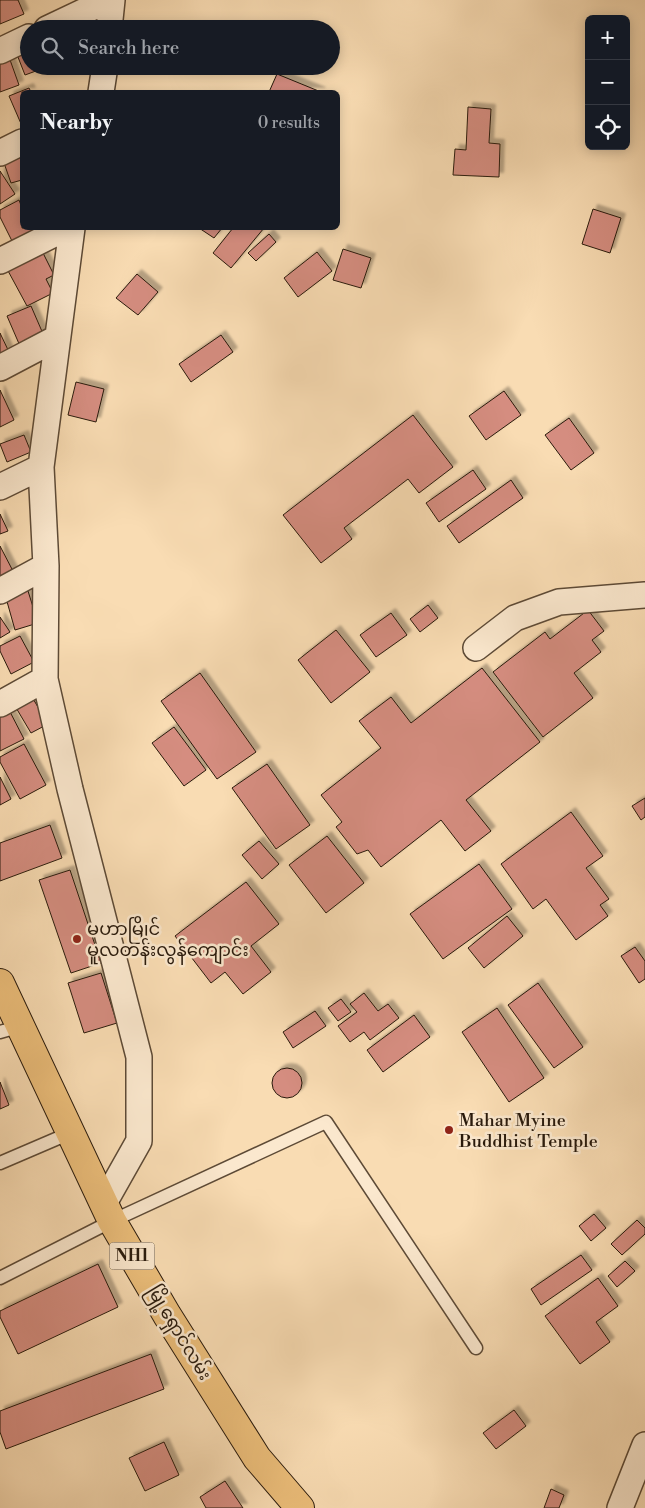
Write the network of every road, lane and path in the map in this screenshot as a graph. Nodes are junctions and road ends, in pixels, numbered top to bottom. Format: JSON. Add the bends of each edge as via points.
{"nodes":[{"id":1,"x":108,"y":0,"type":"edge"},
{"id":2,"x":112,"y":0,"type":"edge"},
{"id":3,"x":66,"y":20,"type":"edge"},
{"id":4,"x":110,"y":20,"type":"edge"},
{"id":5,"x":20,"y":41,"type":"edge"},
{"id":6,"x":0,"y":51,"type":"edge"},
{"id":7,"x":103,"y":75,"type":"edge"},
{"id":8,"x":102,"y":90,"type":"edge"},
{"id":9,"x":20,"y":143,"type":"edge"},
{"id":10,"x":0,"y":153,"type":"edge"},
{"id":11,"x":62,"y":230,"type":"edge"},
{"id":12,"x":72,"y":230,"type":"edge"},
{"id":13,"x":0,"y":260,"type":"edge"},
{"id":14,"x":57,"y":338,"type":"junction"},
{"id":15,"x":0,"y":368,"type":"edge"},
{"id":16,"x":41,"y":468,"type":"junction"},
{"id":17,"x":0,"y":487,"type":"edge"},
{"id":18,"x":46,"y":566,"type":"junction"},
{"id":19,"x":0,"y":591,"type":"edge"},
{"id":20,"x":645,"y":595,"type":"edge"},
{"id":21,"x":476,"y":648,"type":"dead end"},
{"id":22,"x":45,"y":679,"type":"junction"},
{"id":23,"x":0,"y":704,"type":"edge"},
{"id":24,"x":0,"y":983,"type":"edge"},
{"id":25,"x":11,"y":1029,"type":"edge"},
{"id":26,"x":70,"y":1133,"type":"junction"},
{"id":27,"x":0,"y":1163,"type":"edge"},
{"id":28,"x":108,"y":1212,"type":"junction"},
{"id":29,"x":0,"y":1278,"type":"edge"},
{"id":30,"x":476,"y":1348,"type":"dead end"},
{"id":31,"x":645,"y":1446,"type":"edge"},
{"id":32,"x":300,"y":1508,"type":"edge"},
{"id":33,"x":620,"y":1508,"type":"edge"}],
"edges":[{"from":1,"to":3,"type":"street"},
{"from":2,"to":4,"type":"street"},
{"from":5,"to":6,"type":"street"},
{"from":7,"to":8,"type":"street"},
{"from":9,"to":10,"type":"street"},
{"from":11,"to":13,"type":"street"},
{"from":12,"to":14,"type":"street"},
{"from":14,"to":15,"type":"street"},
{"from":14,"to":16,"type":"street"},
{"from":16,"to":17,"type":"street"},
{"from":16,"to":18,"type":"street"},
{"from":18,"to":19,"type":"street"},
{"from":18,"to":22,"type":"street"},
{"from":20,"to":21,"type":"street","via":[[559,602],[515,618]]},
{"from":22,"to":23,"type":"street"},
{"from":22,"to":28,"type":"street","via":[[139,1057],[139,1141]]},
{"from":24,"to":25,"type":"highway","name":"မြို့ရှောင်လမ်း","number":"NH1"},
{"from":25,"to":26,"type":"highway","name":"မြို့ရှောင်လမ်း","number":"NH1"},
{"from":26,"to":27,"type":"lane"},
{"from":26,"to":28,"type":"highway","name":"မြို့ရှောင်လမ်း","number":"NH1"},
{"from":28,"to":29,"type":"lane"},
{"from":28,"to":30,"type":"lane","via":[[326,1122]]},
{"from":28,"to":32,"type":"highway","name":"မြို့ရှောင်လမ်း","number":"NH1","via":[[167,1315],[257,1458]]},
{"from":31,"to":33,"type":"street"}]}
